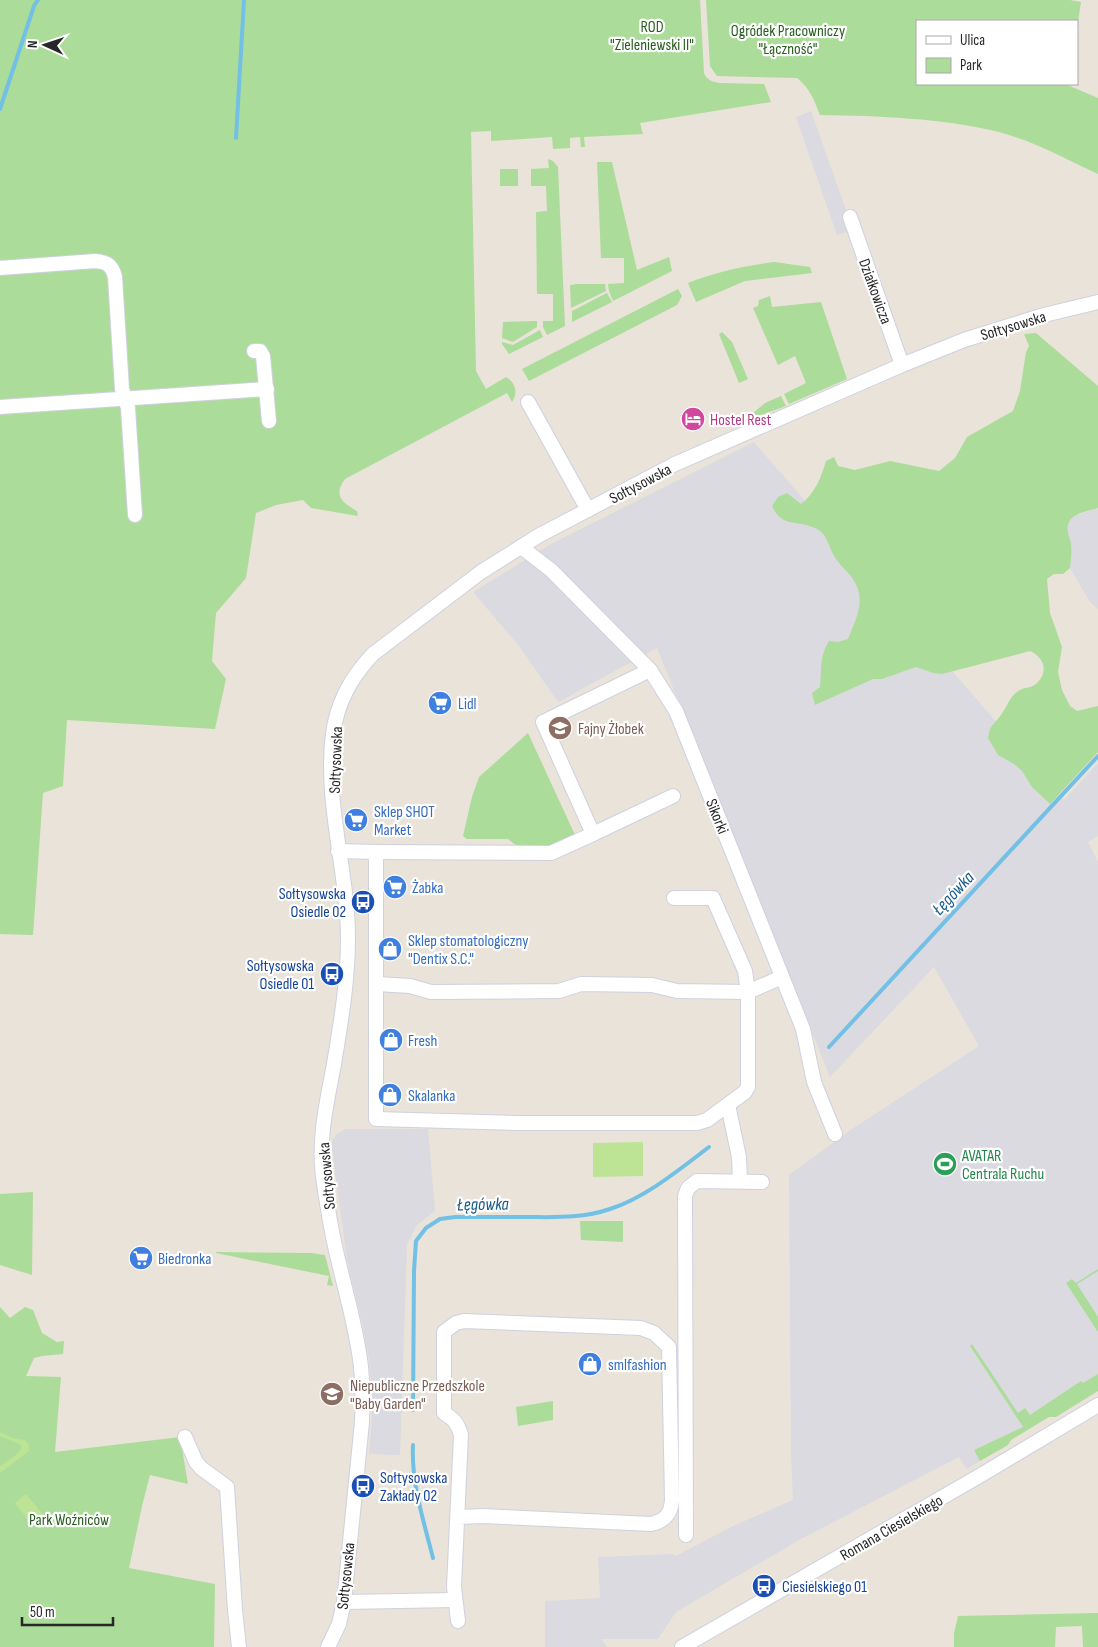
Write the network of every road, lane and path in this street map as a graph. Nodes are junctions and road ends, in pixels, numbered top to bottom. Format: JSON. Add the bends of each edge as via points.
{"nodes":[{"id":1,"x":850,"y":217,"type":"dead end"},
{"id":2,"x":0,"y":268,"type":"edge"},
{"id":3,"x":1098,"y":302,"type":"edge"},
{"id":4,"x":254,"y":351,"type":"dead end"},
{"id":5,"x":902,"y":365,"type":"junction"},
{"id":6,"x":266,"y":389,"type":"junction"},
{"id":7,"x":125,"y":399,"type":"junction"},
{"id":8,"x":528,"y":402,"type":"dead end"},
{"id":9,"x":0,"y":407,"type":"edge"},
{"id":10,"x":269,"y":421,"type":"dead end"},
{"id":11,"x":588,"y":510,"type":"junction"},
{"id":12,"x":135,"y":515,"type":"dead end"},
{"id":13,"x":521,"y":547,"type":"junction"},
{"id":14,"x":650,"y":670,"type":"junction"},
{"id":15,"x":673,"y":796,"type":"dead end"},
{"id":16,"x":593,"y":834,"type":"junction"},
{"id":17,"x":338,"y":851,"type":"junction"},
{"id":18,"x":376,"y":852,"type":"junction"},
{"id":19,"x":674,"y":898,"type":"dead end"},
{"id":20,"x":782,"y":977,"type":"junction"},
{"id":21,"x":377,"y":984,"type":"junction"},
{"id":22,"x":748,"y":992,"type":"junction"},
{"id":23,"x":728,"y":1105,"type":"junction"},
{"id":24,"x":835,"y":1134,"type":"dead end"},
{"id":25,"x":740,"y":1181,"type":"junction"},
{"id":26,"x":762,"y":1182,"type":"dead end"},
{"id":27,"x":1098,"y":1405,"type":"edge"},
{"id":28,"x":184,"y":1437,"type":"dead end"},
{"id":29,"x":458,"y":1517,"type":"junction"},
{"id":30,"x":686,"y":1535,"type":"dead end"},
{"id":31,"x":455,"y":1600,"type":"junction"},
{"id":32,"x":344,"y":1602,"type":"junction"},
{"id":33,"x":458,"y":1620,"type":"dead end"},
{"id":34,"x":239,"y":1647,"type":"edge"},
{"id":35,"x":328,"y":1647,"type":"edge"},
{"id":36,"x":682,"y":1647,"type":"edge"}],
"edges":[{"from":1,"to":5,"type":"street","name":"Działkowicza"},
{"from":2,"to":7,"type":"street","via":[[95,261],[105,262],[111,267],[115,277]]},
{"from":3,"to":5,"type":"street","name":"Sołtysowska","via":[[964,340]]},
{"from":4,"to":6,"type":"street","via":[[260,351],[263,356]]},
{"from":5,"to":11,"type":"street","name":"Sołtysowska","via":[[675,464]]},
{"from":6,"to":7,"type":"street"},
{"from":6,"to":10,"type":"street"},
{"from":7,"to":9,"type":"street"},
{"from":7,"to":12,"type":"street"},
{"from":8,"to":11,"type":"street"},
{"from":11,"to":13,"type":"street","name":"Sołtysowska"},
{"from":13,"to":14,"type":"street","name":"Sikorki","via":[[551,570]]},
{"from":13,"to":17,"type":"street","name":"Sołtysowska","via":[[481,572],[385,644],[364,663],[349,684],[337,713],[332,744]]},
{"from":14,"to":16,"type":"street","via":[[543,722]]},
{"from":14,"to":20,"type":"street","name":"Sikorki","via":[[676,711]]},
{"from":15,"to":16,"type":"street"},
{"from":16,"to":18,"type":"street","via":[[551,853]]},
{"from":17,"to":18,"type":"street"},
{"from":17,"to":32,"type":"street","name":"Sołtysowska","via":[[347,909],[348,960],[322,1132],[322,1156],[332,1229],[360,1360],[363,1395]]},
{"from":18,"to":21,"type":"street"},
{"from":19,"to":22,"type":"street","via":[[713,898],[745,971]]},
{"from":20,"to":22,"type":"street"},
{"from":20,"to":24,"type":"street","name":"Sikorki","via":[[802,1028],[814,1082]]},
{"from":21,"to":22,"type":"street","via":[[410,986],[431,992],[559,991],[581,984]]},
{"from":21,"to":23,"type":"street","via":[[376,1119],[697,1123]]},
{"from":22,"to":23,"type":"street","via":[[748,1087]]},
{"from":23,"to":25,"type":"street","via":[[739,1157]]},
{"from":25,"to":26,"type":"street"},
{"from":25,"to":30,"type":"street","via":[[697,1181],[688,1188],[685,1196]]},
{"from":27,"to":36,"type":"street","name":"Romana Ciesielskiego"},
{"from":28,"to":34,"type":"street","via":[[196,1462],[227,1487]]},
{"from":29,"to":29,"type":"street","via":[[461,1435],[458,1425],[444,1413],[444,1332],[464,1321],[641,1328],[654,1333],[669,1347],[672,1500],[665,1518],[651,1524]]},
{"from":29,"to":31,"type":"street"},
{"from":31,"to":32,"type":"street"},
{"from":31,"to":33,"type":"street"},
{"from":32,"to":35,"type":"street","name":"Sołtysowska","via":[[339,1624]]}]}
